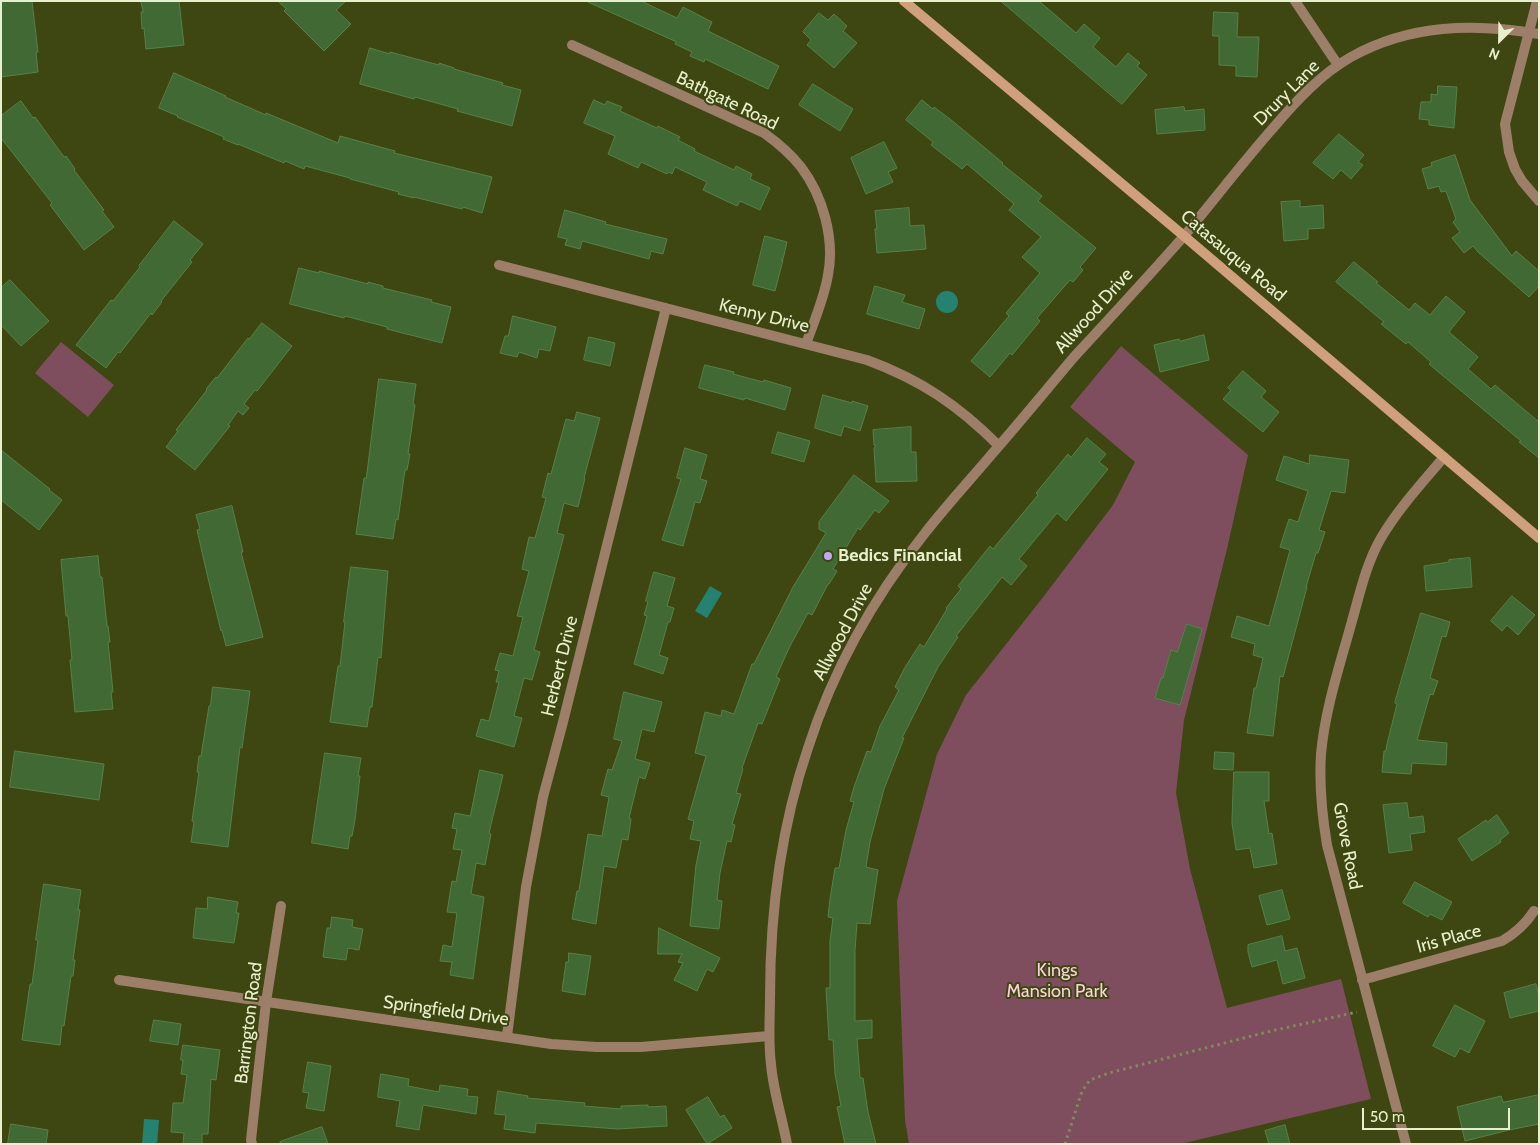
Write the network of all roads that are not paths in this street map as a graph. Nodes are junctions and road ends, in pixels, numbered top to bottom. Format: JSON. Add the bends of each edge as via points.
{"nodes":[{"id":1,"x":904,"y":1,"type":"edge"},
{"id":2,"x":1295,"y":1,"type":"edge"},
{"id":3,"x":1538,"y":1,"type":"edge"},
{"id":4,"x":1534,"y":33,"type":"edge"},
{"id":5,"x":572,"y":45,"type":"dead end"},
{"id":6,"x":1338,"y":66,"type":"junction"},
{"id":7,"x":1539,"y":201,"type":"edge"},
{"id":8,"x":1184,"y":236,"type":"junction"},
{"id":9,"x":499,"y":265,"type":"dead end"},
{"id":10,"x":666,"y":308,"type":"junction"},
{"id":11,"x":806,"y":344,"type":"junction"},
{"id":12,"x":999,"y":446,"type":"junction"},
{"id":13,"x":1444,"y":457,"type":"junction"},
{"id":14,"x":1539,"y":538,"type":"edge"},
{"id":15,"x":281,"y":906,"type":"dead end"},
{"id":16,"x":1534,"y":910,"type":"dead end"},
{"id":17,"x":119,"y":980,"type":"dead end"},
{"id":18,"x":1362,"y":980,"type":"junction"},
{"id":19,"x":266,"y":1002,"type":"junction"},
{"id":20,"x":507,"y":1036,"type":"junction"},
{"id":21,"x":769,"y":1036,"type":"junction"},
{"id":22,"x":252,"y":1144,"type":"edge"},
{"id":23,"x":787,"y":1144,"type":"edge"},
{"id":24,"x":1406,"y":1144,"type":"edge"}],
"edges":[{"from":1,"to":8,"type":"street","name":"Catasauqua Road"},
{"from":2,"to":6,"type":"street"},
{"from":3,"to":4,"type":"street"},
{"from":4,"to":6,"type":"street","name":"Drury Lane","via":[[1470,27],[1417,32],[1366,49]]},
{"from":4,"to":7,"type":"street","via":[[1505,124],[1515,169]]},
{"from":5,"to":11,"type":"street","name":"Bathgate Road","via":[[764,133],[801,167],[824,212],[830,261],[823,298]]},
{"from":6,"to":8,"type":"street","name":"Drury Lane","via":[[1298,99]]},
{"from":8,"to":12,"type":"street","name":"Allwood Drive"},
{"from":8,"to":13,"type":"street","name":"Catasauqua Road"},
{"from":9,"to":10,"type":"street","name":"Kenny Drive"},
{"from":10,"to":11,"type":"street","name":"Kenny Drive"},
{"from":10,"to":20,"type":"street","name":"Herbert Drive","via":[[542,797],[526,887]]},
{"from":11,"to":12,"type":"street","name":"Kenny Drive","via":[[867,360],[915,381],[960,410]]},
{"from":12,"to":21,"type":"street","name":"Allwood Drive","via":[[888,582],[830,690],[808,747],[791,806],[777,881],[770,956]]},
{"from":13,"to":14,"type":"street","name":"Catasauqua Road"},
{"from":13,"to":18,"type":"street","name":"Grove Road","via":[[1398,512],[1380,539],[1367,568],[1325,724],[1320,784],[1326,845]]},
{"from":15,"to":19,"type":"street","name":"Barrington Road"},
{"from":16,"to":18,"type":"street","name":"Iris Place","via":[[1515,933],[1502,941]]},
{"from":17,"to":19,"type":"street","name":"Springfield Drive"},
{"from":18,"to":24,"type":"street","name":"Grove Road"},
{"from":19,"to":20,"type":"street","name":"Springfield Drive"},
{"from":19,"to":22,"type":"street","name":"Barrington Road"},
{"from":20,"to":21,"type":"street","name":"Springfield Drive","via":[[551,1044],[614,1047]]},
{"from":21,"to":23,"type":"street","name":"Allwood Drive","via":[[771,1066]]}]}
